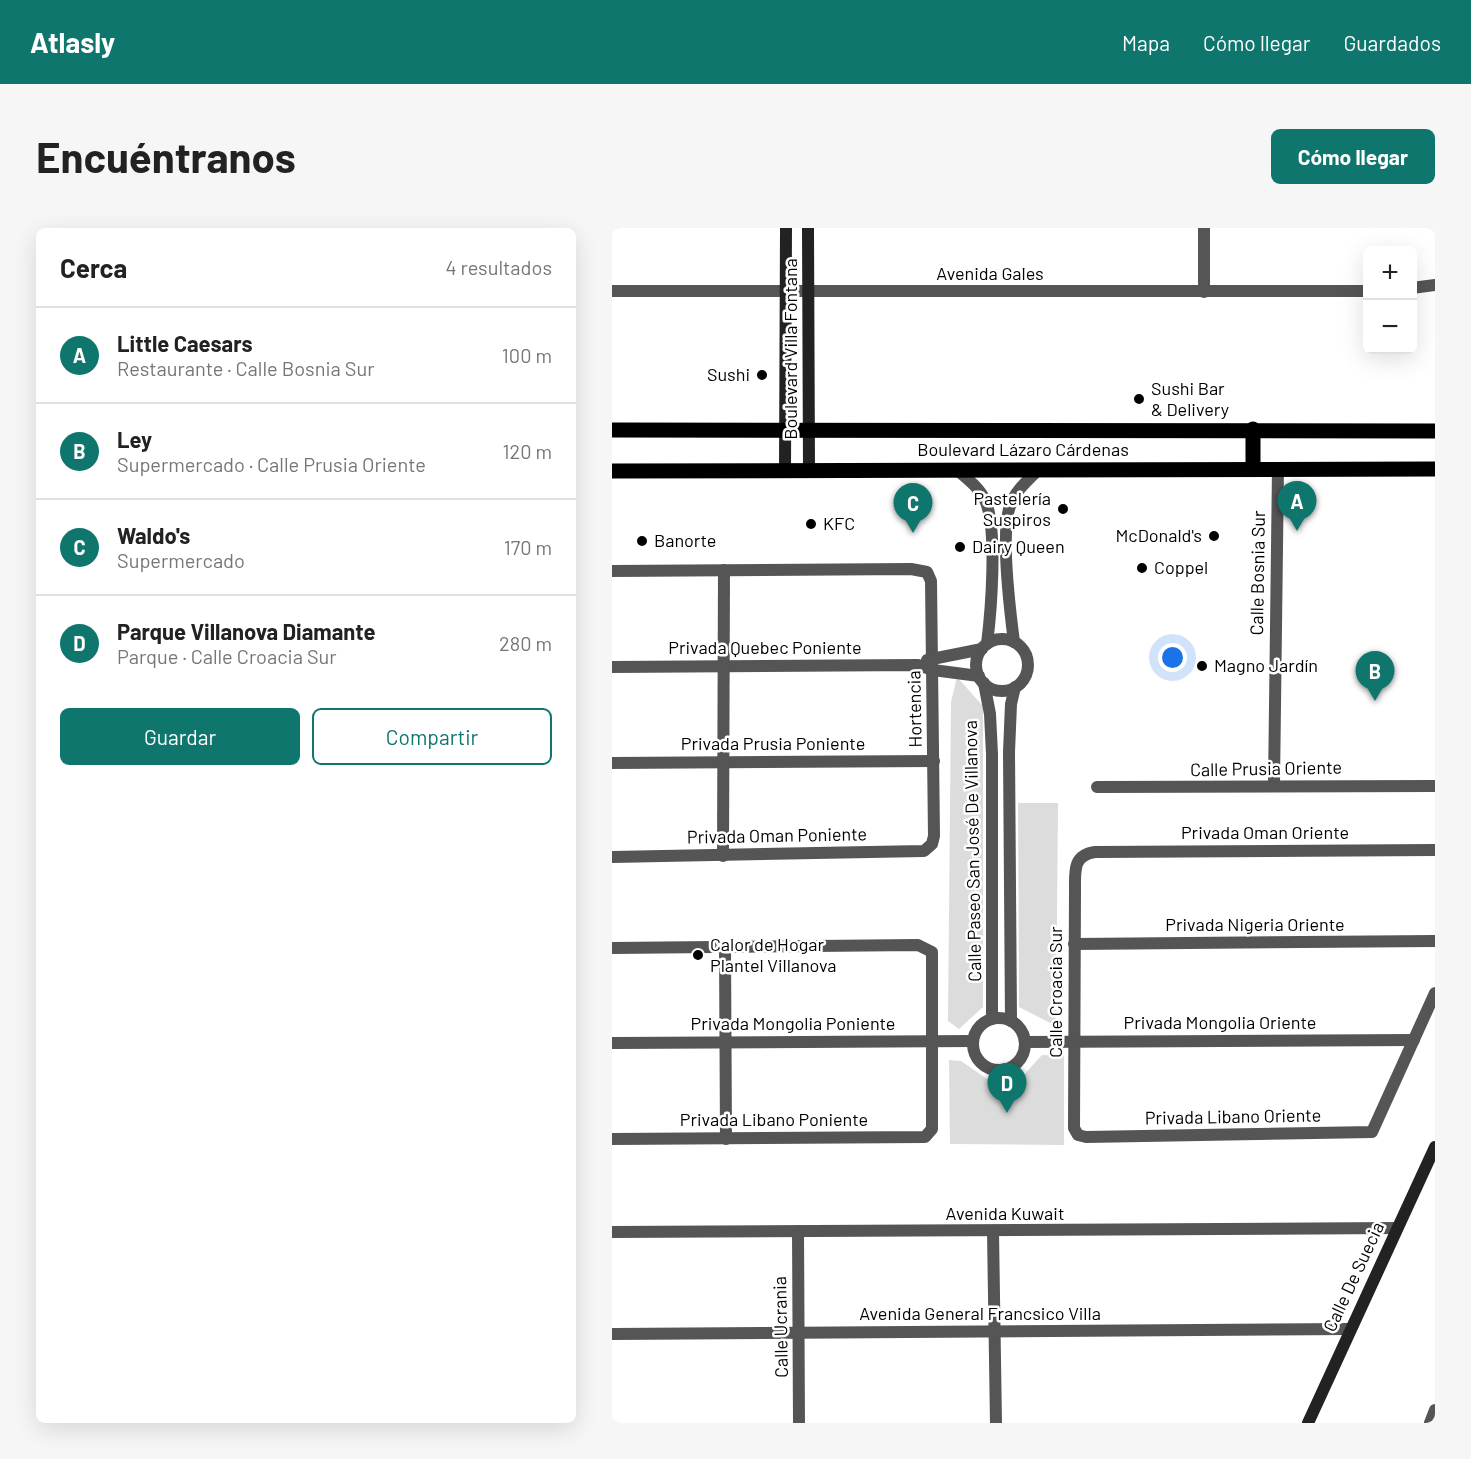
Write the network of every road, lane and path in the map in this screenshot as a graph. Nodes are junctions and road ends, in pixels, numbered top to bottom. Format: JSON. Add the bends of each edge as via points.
{"nodes":[{"id":1,"x":786,"y":228,"type":"edge"},
{"id":2,"x":808,"y":228,"type":"edge"},
{"id":3,"x":1204,"y":228,"type":"edge"},
{"id":4,"x":1435,"y":285,"type":"edge"},
{"id":5,"x":1417,"y":287,"type":"edge"},
{"id":6,"x":612,"y":291,"type":"edge"},
{"id":7,"x":786,"y":291,"type":"junction"},
{"id":8,"x":809,"y":291,"type":"junction"},
{"id":9,"x":1363,"y":291,"type":"edge"},
{"id":10,"x":1204,"y":292,"type":"junction"},
{"id":11,"x":1253,"y":429,"type":"junction"},
{"id":12,"x":612,"y":430,"type":"edge"},
{"id":13,"x":785,"y":430,"type":"junction"},
{"id":14,"x":809,"y":430,"type":"junction"},
{"id":15,"x":1435,"y":431,"type":"edge"},
{"id":16,"x":1253,"y":468,"type":"junction"},
{"id":17,"x":1278,"y":468,"type":"junction"},
{"id":18,"x":956,"y":469,"type":"junction"},
{"id":19,"x":1039,"y":469,"type":"junction"},
{"id":20,"x":1435,"y":469,"type":"edge"},
{"id":21,"x":785,"y":470,"type":"junction"},
{"id":22,"x":809,"y":470,"type":"junction"},
{"id":23,"x":612,"y":471,"type":"edge"},
{"id":24,"x":724,"y":570,"type":"junction"},
{"id":25,"x":612,"y":571,"type":"edge"},
{"id":26,"x":1014,"y":642,"type":"junction"},
{"id":27,"x":984,"y":647,"type":"junction"},
{"id":28,"x":932,"y":664,"type":"junction"},
{"id":29,"x":724,"y":666,"type":"junction"},
{"id":30,"x":612,"y":667,"type":"edge"},
{"id":31,"x":981,"y":680,"type":"junction"},
{"id":32,"x":1015,"y":687,"type":"junction"},
{"id":33,"x":934,"y":761,"type":"junction"},
{"id":34,"x":612,"y":763,"type":"edge"},
{"id":35,"x":724,"y":763,"type":"junction"},
{"id":36,"x":1274,"y":786,"type":"junction"},
{"id":37,"x":1435,"y":786,"type":"edge"},
{"id":38,"x":1097,"y":787,"type":"dead end"},
{"id":39,"x":934,"y":836,"type":"joint"},
{"id":40,"x":1009,"y":839,"type":"junction"},
{"id":41,"x":992,"y":840,"type":"junction"},
{"id":42,"x":1435,"y":850,"type":"edge"},
{"id":43,"x":1095,"y":852,"type":"joint"},
{"id":44,"x":612,"y":856,"type":"edge"},
{"id":45,"x":723,"y":856,"type":"junction"},
{"id":46,"x":1435,"y":941,"type":"edge"},
{"id":47,"x":1074,"y":944,"type":"junction"},
{"id":48,"x":725,"y":947,"type":"junction"},
{"id":49,"x":612,"y":948,"type":"edge"},
{"id":50,"x":1435,"y":993,"type":"edge"},
{"id":51,"x":992,"y":1019,"type":"junction"},
{"id":52,"x":1011,"y":1021,"type":"junction"},
{"id":53,"x":1414,"y":1040,"type":"junction"},
{"id":54,"x":932,"y":1041,"type":"junction"},
{"id":55,"x":973,"y":1041,"type":"junction"},
{"id":56,"x":612,"y":1042,"type":"edge"},
{"id":57,"x":726,"y":1042,"type":"junction"},
{"id":58,"x":1026,"y":1042,"type":"junction"},
{"id":59,"x":1073,"y":1042,"type":"junction"},
{"id":60,"x":1086,"y":1137,"type":"joint"},
{"id":61,"x":612,"y":1139,"type":"edge"},
{"id":62,"x":726,"y":1139,"type":"junction"},
{"id":63,"x":1435,"y":1147,"type":"edge"},
{"id":64,"x":1397,"y":1228,"type":"junction"},
{"id":65,"x":798,"y":1231,"type":"junction"},
{"id":66,"x":612,"y":1232,"type":"edge"},
{"id":67,"x":993,"y":1232,"type":"junction"},
{"id":68,"x":1349,"y":1329,"type":"junction"},
{"id":69,"x":994,"y":1332,"type":"junction"},
{"id":70,"x":798,"y":1333,"type":"junction"},
{"id":71,"x":612,"y":1334,"type":"edge"},
{"id":72,"x":1435,"y":1410,"type":"edge"},
{"id":73,"x":799,"y":1423,"type":"edge"},
{"id":74,"x":996,"y":1423,"type":"edge"},
{"id":75,"x":1308,"y":1423,"type":"edge"},
{"id":76,"x":1430,"y":1423,"type":"edge"}],
"edges":[{"from":1,"to":7,"type":"street","name":"Boulevard Villa Fontana"},
{"from":2,"to":8,"type":"street","name":"Boulevard Villa Fontana"},
{"from":3,"to":10,"type":"street"},
{"from":4,"to":5,"type":"street"},
{"from":6,"to":7,"type":"street","name":"Avenida Gales"},
{"from":7,"to":8,"type":"street","name":"Avenida Gales"},
{"from":7,"to":13,"type":"street","name":"Boulevard Villa Fontana"},
{"from":8,"to":10,"type":"street","name":"Avenida Gales"},
{"from":8,"to":14,"type":"street","name":"Boulevard Villa Fontana"},
{"from":9,"to":10,"type":"street","name":"Avenida Gales"},
{"from":11,"to":14,"type":"main road","name":"Boulevard Lázaro Cárdenas"},
{"from":11,"to":15,"type":"main road","name":"Boulevard Lázaro Cárdenas"},
{"from":11,"to":16,"type":"main road"},
{"from":12,"to":13,"type":"main road","name":"Boulevard Lázaro Cárdenas"},
{"from":13,"to":14,"type":"main road","name":"Boulevard Lázaro Cárdenas"},
{"from":13,"to":21,"type":"street","name":"Boulevard Villa Fontana"},
{"from":14,"to":22,"type":"street","name":"Boulevard Villa Fontana"},
{"from":16,"to":17,"type":"main road","name":"Boulevard Lázaro Cárdenas"},
{"from":16,"to":19,"type":"main road","name":"Boulevard Lázaro Cárdenas"},
{"from":17,"to":20,"type":"main road","name":"Boulevard Lázaro Cárdenas"},
{"from":17,"to":36,"type":"street","name":"Calle Bosnia Sur"},
{"from":18,"to":19,"type":"main road","name":"Boulevard Lázaro Cárdenas"},
{"from":18,"to":22,"type":"main road","name":"Boulevard Lázaro Cárdenas"},
{"from":18,"to":27,"type":"street","via":[[976,488],[988,507],[991,589]]},
{"from":19,"to":26,"type":"street","via":[[1015,495],[1010,507],[1007,560]]},
{"from":21,"to":22,"type":"main road","name":"Boulevard Lázaro Cárdenas"},
{"from":21,"to":23,"type":"main road","name":"Boulevard Lázaro Cárdenas"},
{"from":24,"to":25,"type":"street"},
{"from":24,"to":28,"type":"street","name":"Hortencia","via":[[927,572],[931,581]]},
{"from":24,"to":29,"type":"street"},
{"from":26,"to":27,"type":"street","via":[[1000,639]]},
{"from":26,"to":32,"type":"street","via":[[1028,664],[1026,675]]},
{"from":27,"to":28,"type":"street","name":"Privada Quebec Poniente"},
{"from":27,"to":31,"type":"street","via":[[976,664]]},
{"from":28,"to":29,"type":"street","name":"Privada Quebec Poniente"},
{"from":28,"to":31,"type":"street","name":"Privada Quebec Poniente"},
{"from":28,"to":33,"type":"street","name":"Hortencia"},
{"from":29,"to":30,"type":"street","name":"Privada Quebec Poniente"},
{"from":29,"to":35,"type":"street"},
{"from":31,"to":32,"type":"street","via":[[996,690]]},
{"from":31,"to":41,"type":"street","name":"Calle Paseo San José De Villanova","via":[[990,714]]},
{"from":32,"to":40,"type":"street","name":"Calle Paseo San José De Villanova","via":[[1010,719]]},
{"from":33,"to":35,"type":"street","name":"Privada Prusia Poniente"},
{"from":33,"to":39,"type":"street","name":"Hortencia"},
{"from":34,"to":35,"type":"street","name":"Privada Prusia Poniente"},
{"from":35,"to":45,"type":"street"},
{"from":36,"to":37,"type":"street","name":"Calle Prusia Oriente"},
{"from":36,"to":38,"type":"street","name":"Calle Prusia Oriente"},
{"from":39,"to":45,"type":"street","name":"Privada Oman Poniente","via":[[928,849],[916,852]]},
{"from":40,"to":41,"type":"street"},
{"from":40,"to":52,"type":"street","name":"Calle Paseo San José De Villanova"},
{"from":41,"to":51,"type":"street","name":"Calle Paseo San José De Villanova"},
{"from":42,"to":43,"type":"street","name":"Privada Oman Oriente"},
{"from":43,"to":47,"type":"street","name":"Calle Croacia Sur","via":[[1080,856],[1077,861]]},
{"from":44,"to":45,"type":"street","name":"Privada Oman Poniente"},
{"from":46,"to":47,"type":"street","name":"Privada Nigeria Oriente"},
{"from":47,"to":59,"type":"street","name":"Calle Croacia Sur"},
{"from":48,"to":49,"type":"street"},
{"from":48,"to":54,"type":"street","via":[[918,945],[932,952]]},
{"from":48,"to":57,"type":"street"},
{"from":50,"to":53,"type":"street"},
{"from":51,"to":52,"type":"street"},
{"from":51,"to":55,"type":"street","via":[[980,1027]]},
{"from":52,"to":58,"type":"street","via":[[1020,1028]]},
{"from":53,"to":59,"type":"street","name":"Privada Mongolia Oriente"},
{"from":53,"to":60,"type":"street","name":"Privada Libano Oriente","via":[[1376,1126],[1367,1134]]},
{"from":54,"to":55,"type":"street","name":"Privada Mongolia Poniente"},
{"from":54,"to":57,"type":"street","name":"Privada Mongolia Poniente"},
{"from":54,"to":62,"type":"street","name":"Privada Libano Poniente","via":[[932,1129],[925,1137]]},
{"from":55,"to":58,"type":"street","via":[[975,1054],[983,1065],[1001,1071],[1019,1062]]},
{"from":56,"to":57,"type":"street","name":"Privada Mongolia Poniente"},
{"from":57,"to":62,"type":"street"},
{"from":58,"to":59,"type":"street","name":"Privada Mongolia Oriente"},
{"from":59,"to":60,"type":"street","name":"Calle Croacia Sur","via":[[1074,1128],[1078,1135]]},
{"from":61,"to":62,"type":"street","name":"Privada Libano Poniente"},
{"from":63,"to":64,"type":"street","name":"Calle De Suecia"},
{"from":64,"to":67,"type":"street","name":"Avenida Kuwait"},
{"from":64,"to":68,"type":"street","name":"Calle De Suecia"},
{"from":65,"to":66,"type":"street","name":"Avenida Kuwait"},
{"from":65,"to":67,"type":"street","name":"Avenida Kuwait"},
{"from":65,"to":70,"type":"street","name":"Calle Ucrania"},
{"from":67,"to":69,"type":"street"},
{"from":68,"to":69,"type":"street","name":"Avenida General Francsico Villa"},
{"from":68,"to":75,"type":"street","name":"Calle De Suecia"},
{"from":69,"to":70,"type":"street","name":"Avenida General Francsico Villa"},
{"from":69,"to":74,"type":"street"},
{"from":70,"to":71,"type":"street","name":"Avenida General Francsico Villa"},
{"from":70,"to":73,"type":"street","name":"Calle Ucrania"},
{"from":72,"to":76,"type":"street"}]}
